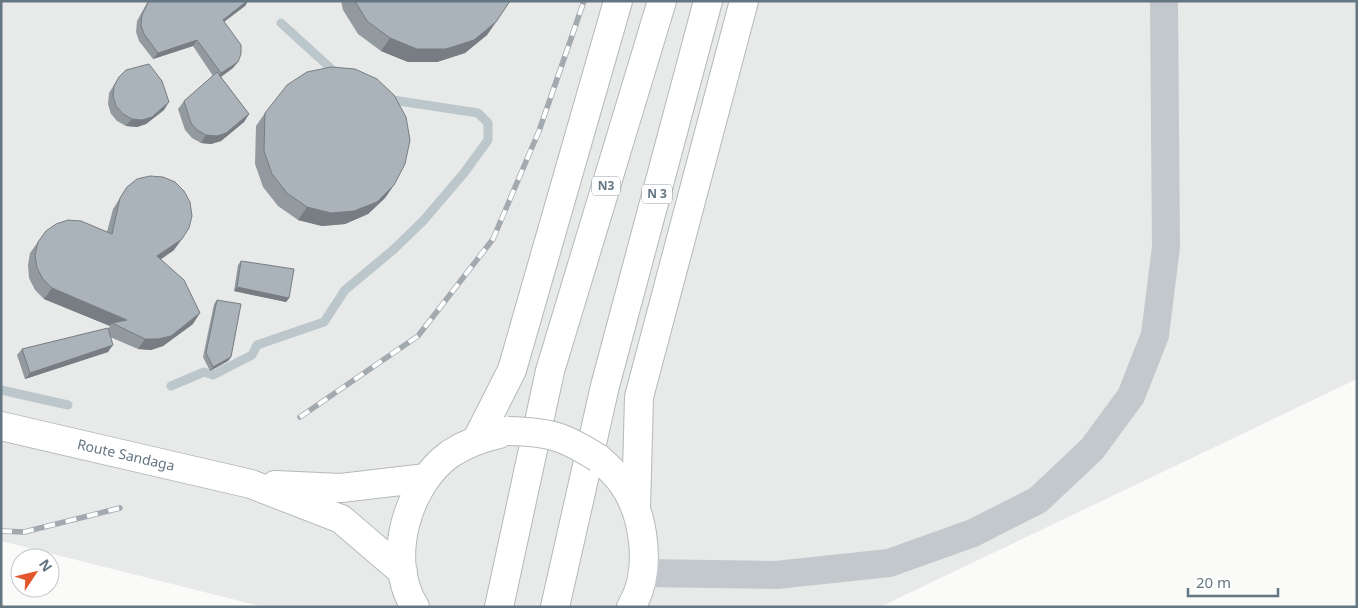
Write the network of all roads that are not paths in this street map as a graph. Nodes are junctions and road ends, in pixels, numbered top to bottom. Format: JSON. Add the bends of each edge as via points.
{"nodes":[{"id":1,"x":618,"y":1,"type":"edge"},
{"id":2,"x":662,"y":1,"type":"edge"},
{"id":3,"x":708,"y":1,"type":"edge"},
{"id":4,"x":744,"y":1,"type":"edge"},
{"id":5,"x":1164,"y":1,"type":"edge"},
{"id":6,"x":1,"y":426,"type":"edge"},
{"id":7,"x":477,"y":439,"type":"junction"},
{"id":8,"x":426,"y":478,"type":"junction"},
{"id":9,"x":251,"y":484,"type":"junction"},
{"id":10,"x":636,"y":509,"type":"junction"},
{"id":11,"x":403,"y":572,"type":"junction"},
{"id":12,"x":642,"y":573,"type":"junction"},
{"id":13,"x":415,"y":607,"type":"edge"},
{"id":14,"x":499,"y":607,"type":"edge"},
{"id":15,"x":555,"y":607,"type":"edge"},
{"id":16,"x":631,"y":607,"type":"edge"}],
"edges":[{"from":1,"to":7,"type":"main road","via":[[512,370]]},
{"from":2,"to":14,"type":"main road","number":"N3","via":[[550,371]]},
{"from":3,"to":15,"type":"main road","number":"N 3","via":[[605,386]]},
{"from":4,"to":10,"type":"main road","via":[[639,398]]},
{"from":5,"to":12,"type":"street","via":[[1166,247],[1155,335],[1131,396],[1092,448],[1038,500],[973,533],[889,564],[776,575]]},
{"from":6,"to":9,"type":"main road","name":"Route Sandaga"},
{"from":7,"to":8,"type":"main road","via":[[449,455]]},
{"from":7,"to":10,"type":"main road","bridge":true,"via":[[508,431],[540,432],[571,441],[598,458],[621,481]]},
{"from":8,"to":9,"type":"main road","via":[[341,488]]},
{"from":8,"to":11,"type":"main road","via":[[405,522],[401,547]]},
{"from":9,"to":11,"type":"main road","via":[[340,518]]},
{"from":10,"to":12,"type":"main road","via":[[644,541]]},
{"from":11,"to":13,"type":"main road"},
{"from":12,"to":16,"type":"main road"}]}
